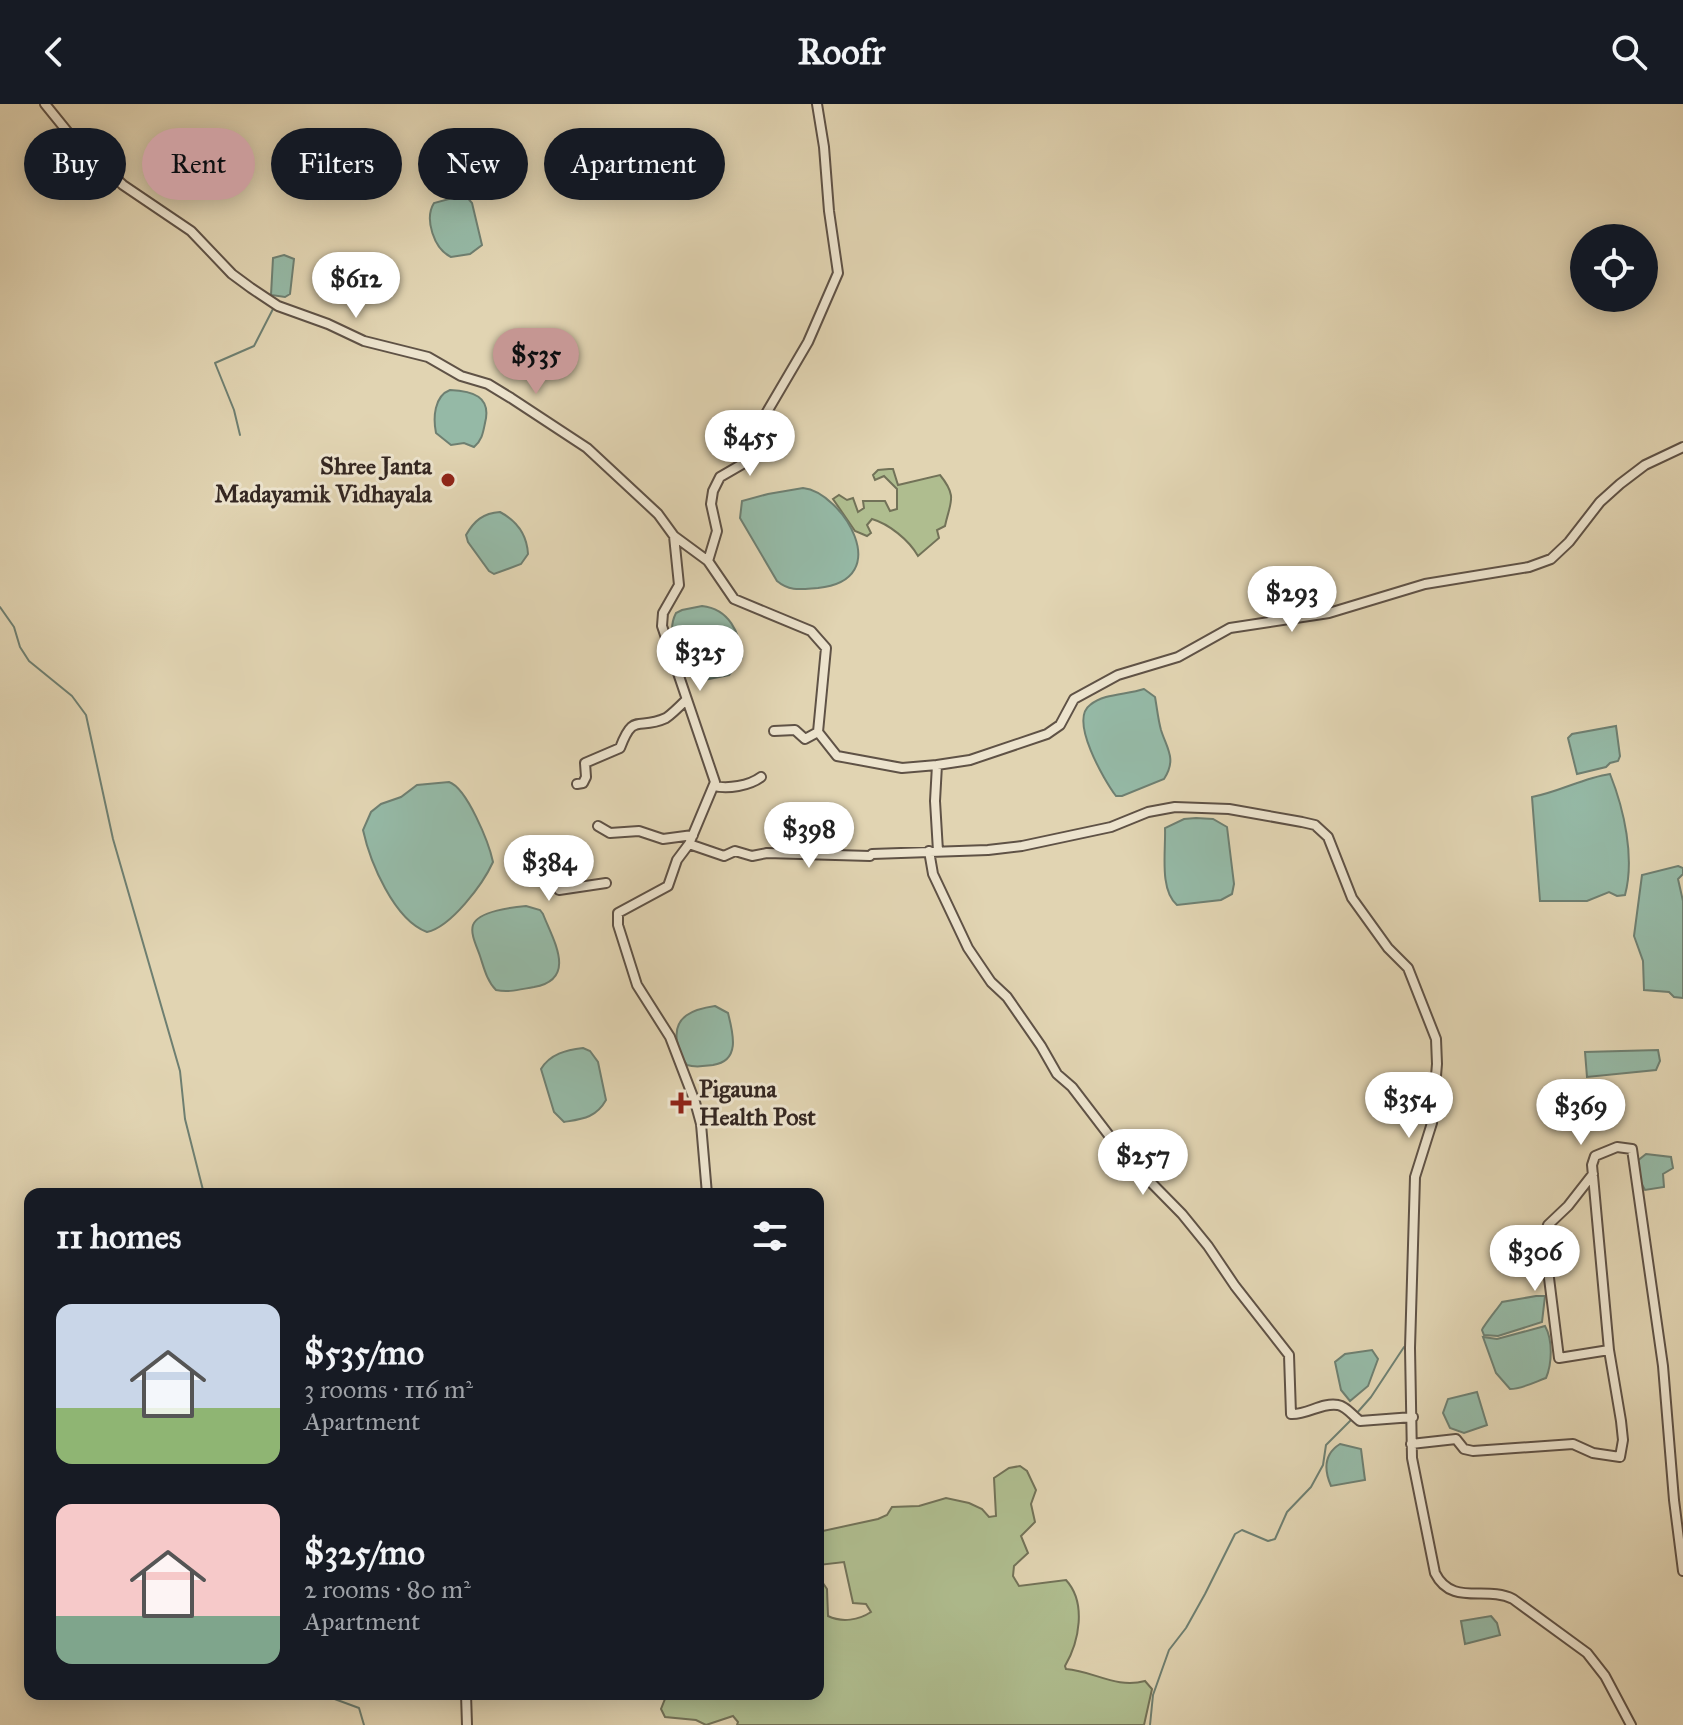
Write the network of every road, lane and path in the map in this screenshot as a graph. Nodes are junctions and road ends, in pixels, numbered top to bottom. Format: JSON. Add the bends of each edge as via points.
{"nodes":[{"id":1,"x":45,"y":104,"type":"edge"},
{"id":2,"x":817,"y":104,"type":"edge"},
{"id":3,"x":1683,"y":447,"type":"edge"},
{"id":4,"x":674,"y":536,"type":"junction"},
{"id":5,"x":708,"y":561,"type":"junction"},
{"id":6,"x":686,"y":700,"type":"junction"},
{"id":7,"x":774,"y":731,"type":"dead end"},
{"id":8,"x":818,"y":732,"type":"junction"},
{"id":9,"x":937,"y":765,"type":"junction"},
{"id":10,"x":761,"y":777,"type":"dead end"},
{"id":11,"x":577,"y":784,"type":"dead end"},
{"id":12,"x":714,"y":786,"type":"junction"},
{"id":13,"x":598,"y":826,"type":"dead end"},
{"id":14,"x":691,"y":839,"type":"junction"},
{"id":15,"x":934,"y":851,"type":"junction"},
{"id":16,"x":533,"y":860,"type":"dead end"},
{"id":17,"x":606,"y":883,"type":"dead end"},
{"id":18,"x":1592,"y":1165,"type":"junction"},
{"id":19,"x":706,"y":1188,"type":"edge"},
{"id":20,"x":1609,"y":1350,"type":"junction"},
{"id":21,"x":1413,"y":1417,"type":"junction"},
{"id":22,"x":1411,"y":1444,"type":"junction"},
{"id":23,"x":1683,"y":1571,"type":"edge"},
{"id":24,"x":466,"y":1700,"type":"edge"},
{"id":25,"x":467,"y":1725,"type":"edge"},
{"id":26,"x":1631,"y":1725,"type":"edge"}],
"edges":[{"from":1,"to":4,"type":"street","via":[[75,141],[123,185],[191,231],[251,288],[278,306],[364,341],[428,357],[488,384],[587,448],[658,514]]},
{"from":2,"to":5,"type":"street","via":[[838,273],[808,342],[764,417],[760,431],[765,451],[720,477],[713,491],[717,531]]},
{"from":3,"to":9,"type":"street","via":[[1620,484],[1551,559],[1425,584],[1329,613],[1230,628],[1178,657],[1118,675],[1074,699],[1060,725],[1047,734],[970,760]]},
{"from":4,"to":5,"type":"street"},
{"from":4,"to":6,"type":"street","via":[[679,585],[663,613],[662,626]]},
{"from":5,"to":8,"type":"street","via":[[734,599],[811,631],[826,648]]},
{"from":6,"to":11,"type":"street","via":[[668,717],[627,729],[620,748],[585,763],[586,777]]},
{"from":6,"to":12,"type":"street","via":[[713,770]]},
{"from":7,"to":8,"type":"street","via":[[795,730],[805,739]]},
{"from":8,"to":9,"type":"street","via":[[845,759],[902,768]]},
{"from":9,"to":15,"type":"street"},
{"from":10,"to":12,"type":"street","via":[[725,788]]},
{"from":12,"to":14,"type":"street"},
{"from":13,"to":14,"type":"street","via":[[610,833],[639,831],[663,839]]},
{"from":14,"to":15,"type":"street","via":[[724,856],[735,851],[752,856]]},
{"from":14,"to":19,"type":"street","via":[[668,886],[618,913],[618,925],[637,985],[670,1037],[695,1102]]},
{"from":15,"to":21,"type":"street","via":[[933,874],[968,948],[991,982],[1007,997],[1057,1074],[1182,1214],[1289,1355],[1291,1414],[1334,1404],[1360,1421]]},
{"from":15,"to":21,"type":"street","via":[[1022,846],[1175,807],[1229,809],[1302,822],[1328,837],[1352,898],[1408,968],[1436,1039],[1432,1123],[1415,1177]]},
{"from":16,"to":17,"type":"street","via":[[536,873],[554,881],[559,890]]},
{"from":18,"to":20,"type":"street"},
{"from":18,"to":20,"type":"street","via":[[1593,1175],[1548,1225],[1544,1238],[1559,1358]]},
{"from":18,"to":23,"type":"street","via":[[1595,1156],[1617,1147],[1632,1149],[1663,1366]]},
{"from":20,"to":22,"type":"street","via":[[1623,1440],[1620,1457],[1573,1444],[1473,1451],[1456,1439]]},
{"from":21,"to":22,"type":"street"},
{"from":22,"to":26,"type":"street","via":[[1433,1564],[1442,1585],[1472,1595],[1506,1595],[1587,1653]]},
{"from":24,"to":25,"type":"street"}]}
